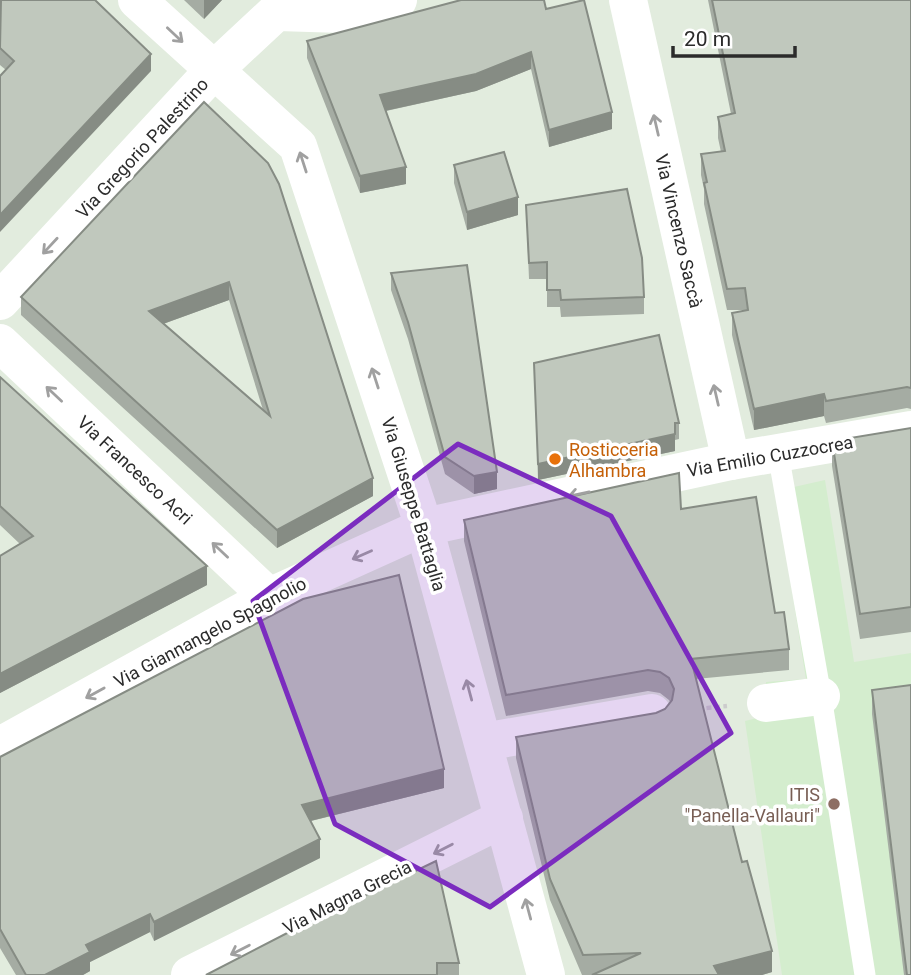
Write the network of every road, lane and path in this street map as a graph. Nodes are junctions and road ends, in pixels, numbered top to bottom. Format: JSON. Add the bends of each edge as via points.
{"nodes":[{"id":1,"x":137,"y":0,"type":"edge"},
{"id":2,"x":398,"y":0,"type":"edge"},
{"id":3,"x":628,"y":0,"type":"edge"},
{"id":4,"x":283,"y":6,"type":"edge"},
{"id":5,"x":213,"y":71,"type":"junction"},
{"id":6,"x":0,"y":301,"type":"edge"},
{"id":7,"x":0,"y":344,"type":"edge"},
{"id":8,"x":911,"y":430,"type":"edge"},
{"id":9,"x":778,"y":453,"type":"junction"},
{"id":10,"x":731,"y":461,"type":"junction"},
{"id":11,"x":424,"y":527,"type":"junction"},
{"id":12,"x":269,"y":597,"type":"junction"},
{"id":13,"x":821,"y":696,"type":"junction"},
{"id":14,"x":766,"y":703,"type":"joint"},
{"id":15,"x":652,"y":713,"type":"joint"},
{"id":16,"x":484,"y":742,"type":"junction"},
{"id":17,"x":0,"y":746,"type":"edge"},
{"id":18,"x":504,"y":818,"type":"junction"},
{"id":19,"x":190,"y":975,"type":"edge"},
{"id":20,"x":546,"y":975,"type":"edge"},
{"id":21,"x":865,"y":975,"type":"edge"}],
"edges":[{"from":1,"to":5,"type":"street","name":"Via Giuseppe Battaglia","one_way":true},
{"from":2,"to":4,"type":"street","via":[[342,14]]},
{"from":10,"to":3,"type":"street","name":"Via Vincenzo Saccà","one_way":true},
{"from":4,"to":5,"type":"street","name":"Via Gregorio Palestrino"},
{"from":5,"to":6,"type":"street","name":"Via Gregorio Palestrino","one_way":true},
{"from":11,"to":5,"type":"street","name":"Via Giuseppe Battaglia","one_way":true,"via":[[298,146]]},
{"from":12,"to":7,"type":"street","name":"Via Francesco Acri","one_way":true},
{"from":8,"to":9,"type":"street","name":"Via Emilio Cuzzocrea"},
{"from":9,"to":10,"type":"street","name":"Via Emilio Cuzzocrea"},
{"from":9,"to":13,"type":"lane"},
{"from":10,"to":11,"type":"street","name":"Via Emilio Cuzzocrea","one_way":true},
{"from":11,"to":12,"type":"street","name":"Via Giannangelo Spagnolio","one_way":true},
{"from":16,"to":11,"type":"street","name":"Via Giuseppe Battaglia","one_way":true},
{"from":12,"to":17,"type":"street","name":"Via Giannangelo Spagnolio","one_way":true},
{"from":13,"to":14,"type":"street"},
{"from":13,"to":21,"type":"lane"},
{"from":14,"to":15,"type":"path"},
{"from":15,"to":16,"type":"street"},
{"from":16,"to":18,"type":"street","name":"Via Giuseppe Battaglia"},
{"from":18,"to":19,"type":"street","name":"Via Magna Grecia","one_way":true},
{"from":20,"to":18,"type":"street","name":"Via Giuseppe Battaglia","one_way":true}]}
